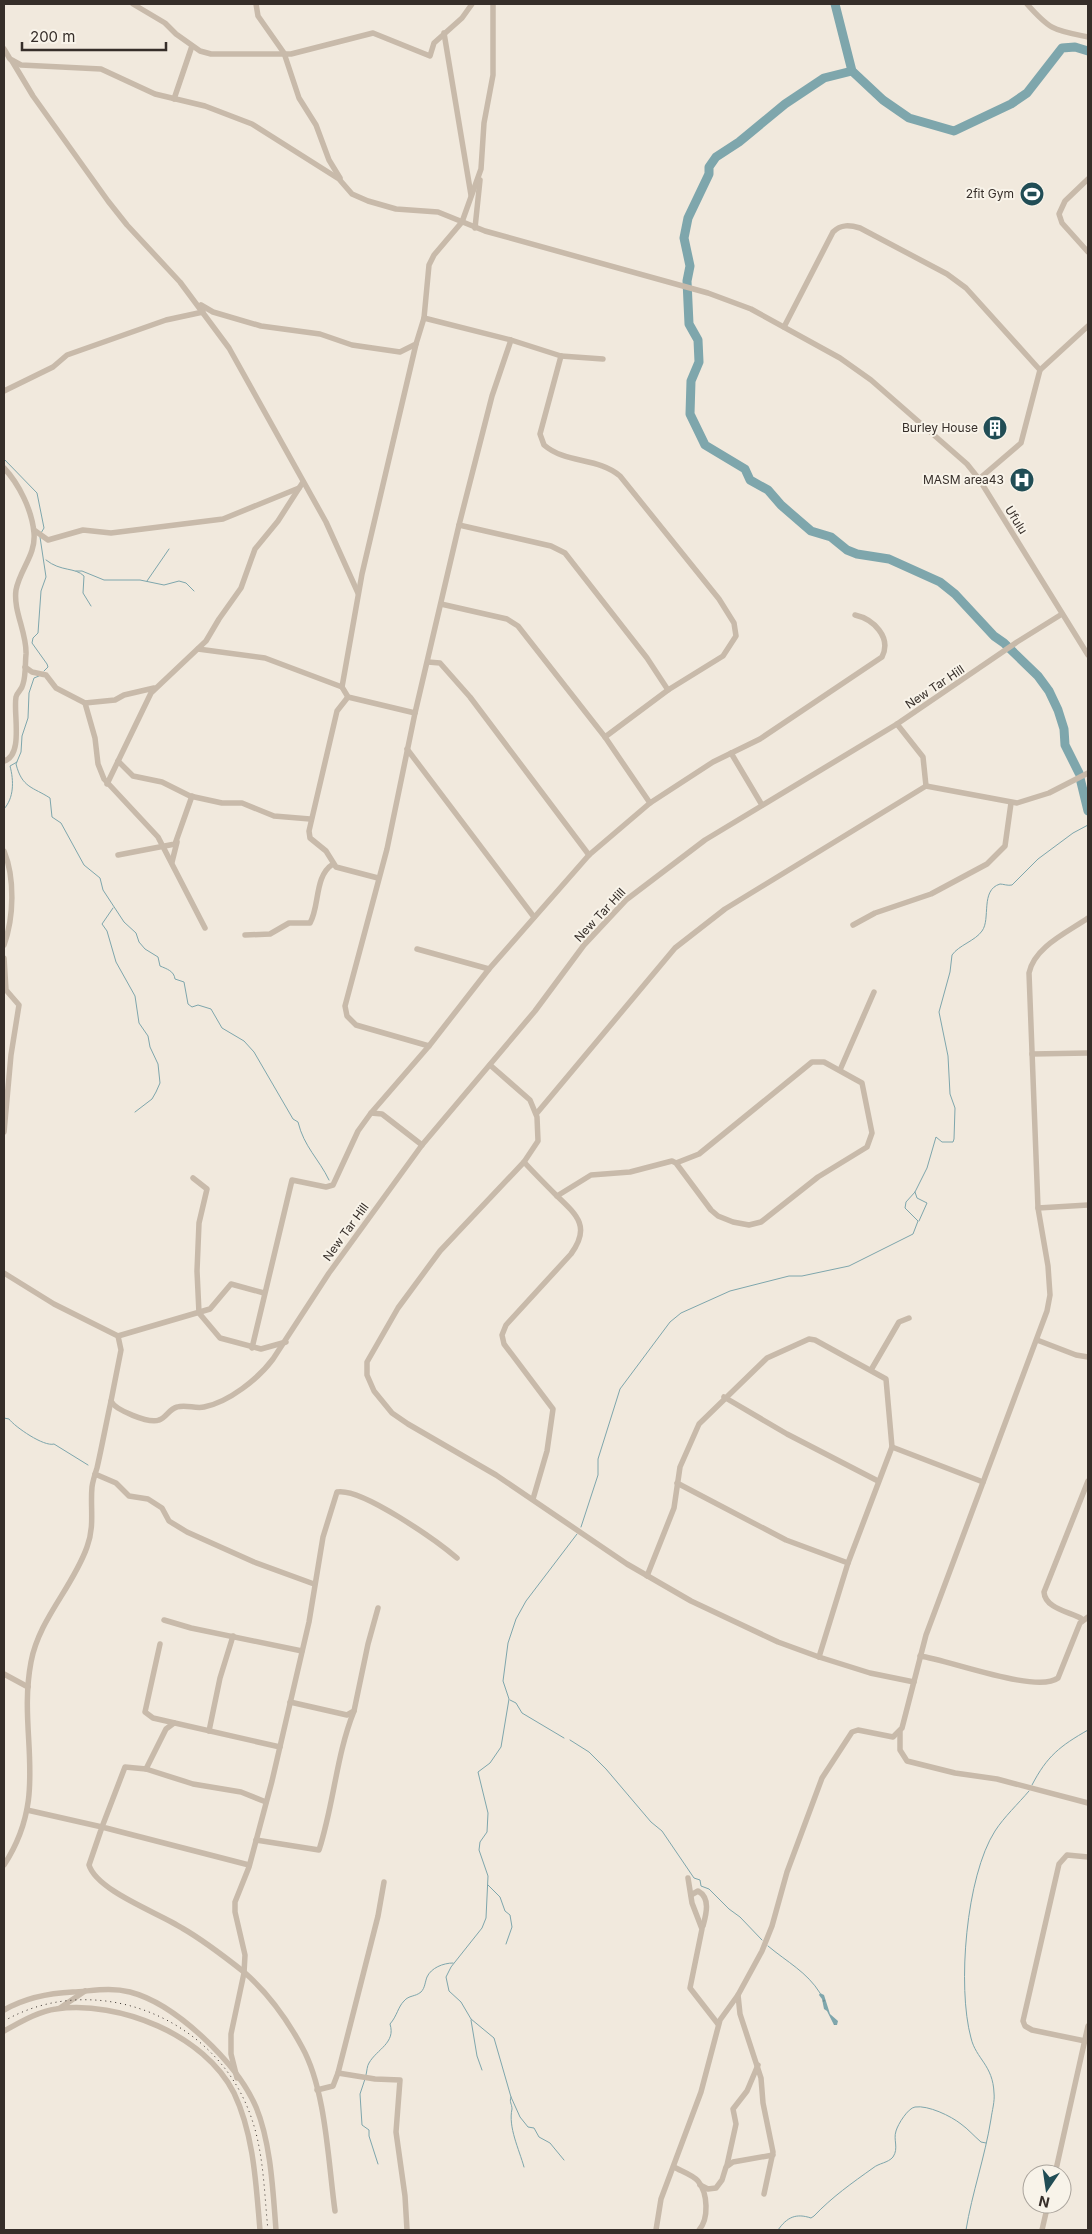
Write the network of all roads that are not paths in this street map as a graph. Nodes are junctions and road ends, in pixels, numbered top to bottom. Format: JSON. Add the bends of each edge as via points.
{"nodes":[{"id":1,"x":133,"y":4,"type":"edge"},
{"id":2,"x":256,"y":4,"type":"edge"},
{"id":3,"x":472,"y":4,"type":"edge"},
{"id":4,"x":493,"y":4,"type":"edge"},
{"id":5,"x":1027,"y":4,"type":"edge"},
{"id":6,"x":444,"y":33,"type":"junction"},
{"id":7,"x":1088,"y":37,"type":"edge"},
{"id":8,"x":192,"y":46,"type":"junction"},
{"id":9,"x":4,"y":49,"type":"edge"},
{"id":10,"x":284,"y":52,"type":"junction"},
{"id":11,"x":10,"y":59,"type":"junction"},
{"id":12,"x":174,"y":99,"type":"junction"},
{"id":13,"x":482,"y":164,"type":"junction"},
{"id":14,"x":1088,"y":179,"type":"edge"},
{"id":15,"x":342,"y":182,"type":"junction"},
{"id":16,"x":471,"y":197,"type":"junction"},
{"id":17,"x":462,"y":222,"type":"junction"},
{"id":18,"x":475,"y":228,"type":"junction"},
{"id":19,"x":1088,"y":252,"type":"edge"},
{"id":20,"x":195,"y":300,"type":"junction"},
{"id":21,"x":203,"y":312,"type":"junction"},
{"id":22,"x":424,"y":318,"type":"junction"},
{"id":23,"x":1088,"y":326,"type":"edge"},
{"id":24,"x":784,"y":327,"type":"junction"},
{"id":25,"x":511,"y":340,"type":"junction"},
{"id":26,"x":416,"y":344,"type":"junction"},
{"id":27,"x":561,"y":356,"type":"junction"},
{"id":28,"x":603,"y":359,"type":"dead end"},
{"id":29,"x":1040,"y":370,"type":"junction"},
{"id":30,"x":4,"y":391,"type":"edge"},
{"id":31,"x":4,"y":468,"type":"edge"},
{"id":32,"x":978,"y":479,"type":"junction"},
{"id":33,"x":303,"y":482,"type":"junction"},
{"id":34,"x":299,"y":488,"type":"junction"},
{"id":35,"x":459,"y":525,"type":"junction"},
{"id":36,"x":34,"y":530,"type":"junction"},
{"id":37,"x":358,"y":593,"type":"junction"},
{"id":38,"x":441,"y":604,"type":"junction"},
{"id":39,"x":1062,"y":614,"type":"junction"},
{"id":40,"x":855,"y":615,"type":"dead end"},
{"id":41,"x":198,"y":649,"type":"junction"},
{"id":42,"x":1088,"y":655,"type":"edge"},
{"id":43,"x":428,"y":662,"type":"junction"},
{"id":44,"x":25,"y":667,"type":"junction"},
{"id":45,"x":342,"y":687,"type":"junction"},
{"id":46,"x":154,"y":688,"type":"junction"},
{"id":47,"x":668,"y":690,"type":"junction"},
{"id":48,"x":348,"y":697,"type":"junction"},
{"id":49,"x":85,"y":703,"type":"junction"},
{"id":50,"x":415,"y":714,"type":"junction"},
{"id":51,"x":897,"y":724,"type":"junction"},
{"id":52,"x":605,"y":737,"type":"junction"},
{"id":53,"x":407,"y":749,"type":"junction"},
{"id":54,"x":731,"y":753,"type":"junction"},
{"id":55,"x":118,"y":760,"type":"junction"},
{"id":56,"x":4,"y":761,"type":"edge"},
{"id":57,"x":1088,"y":773,"type":"edge"},
{"id":58,"x":107,"y":784,"type":"junction"},
{"id":59,"x":926,"y":786,"type":"junction"},
{"id":60,"x":192,"y":796,"type":"junction"},
{"id":61,"x":650,"y":803,"type":"junction"},
{"id":62,"x":1011,"y":804,"type":"junction"},
{"id":63,"x":762,"y":805,"type":"junction"},
{"id":64,"x":310,"y":820,"type":"junction"},
{"id":65,"x":178,"y":841,"type":"junction"},
{"id":66,"x":165,"y":848,"type":"junction"},
{"id":67,"x":4,"y":851,"type":"edge"},
{"id":68,"x":118,"y":855,"type":"dead end"},
{"id":69,"x":589,"y":855,"type":"junction"},
{"id":70,"x":172,"y":862,"type":"junction"},
{"id":71,"x":333,"y":864,"type":"junction"},
{"id":72,"x":378,"y":878,"type":"junction"},
{"id":73,"x":534,"y":917,"type":"junction"},
{"id":74,"x":1088,"y":918,"type":"edge"},
{"id":75,"x":853,"y":925,"type":"dead end"},
{"id":76,"x":205,"y":928,"type":"dead end"},
{"id":77,"x":244,"y":935,"type":"dead end"},
{"id":78,"x":4,"y":944,"type":"edge"},
{"id":79,"x":416,"y":950,"type":"dead end"},
{"id":80,"x":4,"y":958,"type":"edge"},
{"id":81,"x":489,"y":969,"type":"junction"},
{"id":82,"x":874,"y":992,"type":"dead end"},
{"id":83,"x":429,"y":1046,"type":"junction"},
{"id":84,"x":1088,"y":1053,"type":"edge"},
{"id":85,"x":1032,"y":1054,"type":"junction"},
{"id":86,"x":490,"y":1065,"type":"junction"},
{"id":87,"x":840,"y":1070,"type":"junction"},
{"id":88,"x":371,"y":1113,"type":"junction"},
{"id":89,"x":537,"y":1114,"type":"junction"},
{"id":90,"x":4,"y":1132,"type":"edge"},
{"id":91,"x":422,"y":1145,"type":"junction"},
{"id":92,"x":524,"y":1162,"type":"junction"},
{"id":93,"x":676,"y":1163,"type":"junction"},
{"id":94,"x":193,"y":1178,"type":"dead end"},
{"id":95,"x":557,"y":1196,"type":"junction"},
{"id":96,"x":1088,"y":1205,"type":"edge"},
{"id":97,"x":1038,"y":1208,"type":"junction"},
{"id":98,"x":4,"y":1274,"type":"edge"},
{"id":99,"x":264,"y":1293,"type":"junction"},
{"id":100,"x":199,"y":1313,"type":"junction"},
{"id":101,"x":909,"y":1318,"type":"dead end"},
{"id":102,"x":118,"y":1336,"type":"junction"},
{"id":103,"x":1037,"y":1340,"type":"junction"},
{"id":104,"x":286,"y":1342,"type":"junction"},
{"id":105,"x":252,"y":1348,"type":"junction"},
{"id":106,"x":1088,"y":1357,"type":"edge"},
{"id":107,"x":872,"y":1370,"type":"junction"},
{"id":108,"x":724,"y":1397,"type":"junction"},
{"id":109,"x":111,"y":1401,"type":"junction"},
{"id":110,"x":892,"y":1447,"type":"junction"},
{"id":111,"x":95,"y":1474,"type":"junction"},
{"id":112,"x":878,"y":1481,"type":"junction"},
{"id":113,"x":983,"y":1482,"type":"junction"},
{"id":114,"x":1088,"y":1482,"type":"edge"},
{"id":115,"x":677,"y":1483,"type":"junction"},
{"id":116,"x":533,"y":1500,"type":"junction"},
{"id":117,"x":457,"y":1558,"type":"dead end"},
{"id":118,"x":848,"y":1562,"type":"junction"},
{"id":119,"x":646,"y":1576,"type":"junction"},
{"id":120,"x":314,"y":1584,"type":"junction"},
{"id":121,"x":378,"y":1608,"type":"dead end"},
{"id":122,"x":1085,"y":1618,"type":"edge"},
{"id":123,"x":164,"y":1620,"type":"dead end"},
{"id":124,"x":233,"y":1636,"type":"junction"},
{"id":125,"x":160,"y":1644,"type":"dead end"},
{"id":126,"x":302,"y":1651,"type":"junction"},
{"id":127,"x":920,"y":1656,"type":"junction"},
{"id":128,"x":819,"y":1657,"type":"junction"},
{"id":129,"x":4,"y":1674,"type":"edge"},
{"id":130,"x":914,"y":1682,"type":"junction"},
{"id":131,"x":28,"y":1687,"type":"junction"},
{"id":132,"x":290,"y":1702,"type":"junction"},
{"id":133,"x":354,"y":1711,"type":"junction"},
{"id":134,"x":174,"y":1723,"type":"junction"},
{"id":135,"x":209,"y":1731,"type":"junction"},
{"id":136,"x":900,"y":1732,"type":"junction"},
{"id":137,"x":280,"y":1747,"type":"junction"},
{"id":138,"x":146,"y":1768,"type":"junction"},
{"id":139,"x":266,"y":1802,"type":"junction"},
{"id":140,"x":1088,"y":1803,"type":"edge"},
{"id":141,"x":27,"y":1810,"type":"junction"},
{"id":142,"x":102,"y":1827,"type":"junction"},
{"id":143,"x":256,"y":1840,"type":"junction"},
{"id":144,"x":1088,"y":1857,"type":"edge"},
{"id":145,"x":250,"y":1864,"type":"junction"},
{"id":146,"x":4,"y":1865,"type":"edge"},
{"id":147,"x":688,"y":1878,"type":"dead end"},
{"id":148,"x":384,"y":1882,"type":"dead end"},
{"id":149,"x":691,"y":1894,"type":"junction"},
{"id":150,"x":702,"y":1929,"type":"junction"},
{"id":151,"x":244,"y":1973,"type":"junction"},
{"id":152,"x":85,"y":1991,"type":"junction"},
{"id":153,"x":738,"y":1995,"type":"junction"},
{"id":154,"x":58,"y":2008,"type":"junction"},
{"id":155,"x":4,"y":2010,"type":"edge"},
{"id":156,"x":718,"y":2024,"type":"junction"},
{"id":157,"x":1088,"y":2026,"type":"edge"},
{"id":158,"x":4,"y":2030,"type":"edge"},
{"id":159,"x":1085,"y":2041,"type":"junction"},
{"id":160,"x":758,"y":2065,"type":"junction"},
{"id":161,"x":338,"y":2073,"type":"junction"},
{"id":162,"x":237,"y":2078,"type":"junction"},
{"id":163,"x":317,"y":2090,"type":"junction"},
{"id":164,"x":773,"y":2155,"type":"junction"},
{"id":165,"x":1057,"y":2164,"type":"edge"},
{"id":166,"x":727,"y":2165,"type":"junction"},
{"id":167,"x":674,"y":2167,"type":"junction"},
{"id":168,"x":700,"y":2185,"type":"junction"},
{"id":169,"x":764,"y":2194,"type":"dead end"},
{"id":170,"x":336,"y":2210,"type":"dead end"},
{"id":171,"x":1046,"y":2214,"type":"edge"},
{"id":172,"x":260,"y":2230,"type":"edge"},
{"id":173,"x":276,"y":2230,"type":"edge"},
{"id":174,"x":407,"y":2230,"type":"edge"},
{"id":175,"x":656,"y":2230,"type":"edge"},
{"id":176,"x":699,"y":2230,"type":"edge"},
{"id":177,"x":1042,"y":2230,"type":"edge"}],
"edges":[{"from":1,"to":8,"type":"street","via":[[165,23]]},
{"from":2,"to":10,"type":"street","via":[[258,16]]},
{"from":3,"to":6,"type":"street","via":[[462,18]]},
{"from":4,"to":13,"type":"street","via":[[493,75],[484,123]]},
{"from":5,"to":7,"type":"street","via":[[1050,27]]},
{"from":6,"to":10,"type":"street","via":[[434,43],[430,56],[376,34],[328,43],[309,51]]},
{"from":6,"to":16,"type":"street"},
{"from":8,"to":10,"type":"street","via":[[211,54]]},
{"from":8,"to":12,"type":"street"},
{"from":9,"to":11,"type":"street"},
{"from":10,"to":15,"type":"street","via":[[299,98],[316,125],[329,160]]},
{"from":11,"to":12,"type":"street","via":[[29,66],[101,70],[154,94]]},
{"from":11,"to":20,"type":"street","via":[[108,202]]},
{"from":12,"to":15,"type":"street","via":[[205,106],[252,124]]},
{"from":13,"to":16,"type":"street"},
{"from":13,"to":18,"type":"street"},
{"from":14,"to":19,"type":"street","via":[[1065,201],[1059,214],[1062,223]]},
{"from":15,"to":17,"type":"street","name":"Ufulu","via":[[352,194],[376,204],[438,212]]},
{"from":16,"to":17,"type":"street"},
{"from":17,"to":18,"type":"street","name":"Ufulu"},
{"from":17,"to":22,"type":"street","via":[[429,265]]},
{"from":18,"to":24,"type":"street","name":"Ufulu","via":[[708,293],[750,309]]},
{"from":20,"to":21,"type":"street"},
{"from":20,"to":26,"type":"street","via":[[208,310],[256,325],[320,334],[352,345],[400,352]]},
{"from":21,"to":30,"type":"street","via":[[166,320],[68,355],[53,367]]},
{"from":21,"to":33,"type":"street","via":[[229,348]]},
{"from":22,"to":25,"type":"street"},
{"from":22,"to":26,"type":"street"},
{"from":23,"to":29,"type":"street"},
{"from":24,"to":29,"type":"street","via":[[833,232],[841,226],[856,226],[962,284]]},
{"from":24,"to":32,"type":"street","name":"Ufulu","via":[[840,358],[871,380],[954,452]]},
{"from":25,"to":27,"type":"street"},
{"from":25,"to":35,"type":"street","via":[[492,396]]},
{"from":26,"to":37,"type":"street"},
{"from":27,"to":28,"type":"street"},
{"from":27,"to":47,"type":"street","via":[[540,434],[544,446],[562,456],[608,467],[620,476],[734,623],[735,640],[723,656]]},
{"from":29,"to":32,"type":"street","via":[[1024,439]]},
{"from":31,"to":36,"type":"street","via":[[25,500]]},
{"from":32,"to":39,"type":"street","name":"Ufulu"},
{"from":33,"to":34,"type":"street"},
{"from":33,"to":37,"type":"street","via":[[327,524]]},
{"from":34,"to":36,"type":"street","via":[[223,519],[111,534],[83,530],[48,540]]},
{"from":34,"to":41,"type":"street","via":[[255,549],[241,588]]},
{"from":35,"to":38,"type":"street"},
{"from":35,"to":47,"type":"street","via":[[551,546],[566,553]]},
{"from":36,"to":44,"type":"street","via":[[31,555],[16,592],[26,653]]},
{"from":37,"to":45,"type":"street"},
{"from":38,"to":43,"type":"street"},
{"from":38,"to":52,"type":"street","via":[[513,622]]},
{"from":39,"to":42,"type":"street","name":"Ufulu"},
{"from":39,"to":51,"type":"street","name":"New Tar Hill"},
{"from":40,"to":54,"type":"street","via":[[869,620],[881,632],[886,644],[882,657],[760,739]]},
{"from":41,"to":45,"type":"street","via":[[264,658]]},
{"from":41,"to":46,"type":"street"},
{"from":43,"to":50,"type":"street"},
{"from":43,"to":69,"type":"street","via":[[440,663],[470,697]]},
{"from":44,"to":49,"type":"street","via":[[46,676],[56,688]]},
{"from":44,"to":56,"type":"street","via":[[23,686],[16,695],[16,738],[12,756]]},
{"from":45,"to":48,"type":"street"},
{"from":46,"to":49,"type":"street","via":[[115,700]]},
{"from":46,"to":55,"type":"street"},
{"from":47,"to":52,"type":"street"},
{"from":48,"to":50,"type":"street"},
{"from":48,"to":64,"type":"street","via":[[337,711]]},
{"from":49,"to":58,"type":"street","via":[[98,764]]},
{"from":50,"to":53,"type":"street"},
{"from":51,"to":59,"type":"street","via":[[922,757]]},
{"from":51,"to":63,"type":"street","name":"New Tar Hill"},
{"from":52,"to":61,"type":"street"},
{"from":53,"to":72,"type":"street"},
{"from":53,"to":73,"type":"street"},
{"from":54,"to":61,"type":"street"},
{"from":54,"to":63,"type":"street"},
{"from":55,"to":58,"type":"street"},
{"from":55,"to":60,"type":"street","via":[[133,776],[162,782]]},
{"from":57,"to":62,"type":"street","via":[[1049,793]]},
{"from":58,"to":66,"type":"street","via":[[148,824]]},
{"from":59,"to":62,"type":"street"},
{"from":59,"to":89,"type":"street","via":[[758,888],[686,937]]},
{"from":60,"to":64,"type":"street","via":[[222,803],[242,803],[274,816]]},
{"from":60,"to":65,"type":"street"},
{"from":61,"to":69,"type":"street"},
{"from":62,"to":75,"type":"street","via":[[1005,846],[987,864],[931,894],[875,913]]},
{"from":63,"to":86,"type":"street","name":"New Tar Hill","via":[[688,851],[626,900],[584,945]]},
{"from":64,"to":71,"type":"street","via":[[310,838],[326,851]]},
{"from":65,"to":66,"type":"street"},
{"from":65,"to":70,"type":"street"},
{"from":66,"to":68,"type":"street"},
{"from":66,"to":70,"type":"street"},
{"from":67,"to":78,"type":"street","via":[[10,873],[11,921]]},
{"from":69,"to":73,"type":"street"},
{"from":70,"to":76,"type":"street"},
{"from":71,"to":72,"type":"street"},
{"from":71,"to":77,"type":"street","via":[[319,887],[310,923],[289,923],[270,934]]},
{"from":72,"to":83,"type":"street","via":[[345,1006],[346,1016],[356,1024]]},
{"from":73,"to":81,"type":"street"},
{"from":74,"to":85,"type":"street","via":[[1032,962],[1029,977]]},
{"from":79,"to":81,"type":"street"},
{"from":80,"to":90,"type":"street","via":[[6,990],[19,1005]]},
{"from":81,"to":83,"type":"street"},
{"from":82,"to":87,"type":"street"},
{"from":83,"to":88,"type":"street"},
{"from":84,"to":85,"type":"street"},
{"from":85,"to":97,"type":"street"},
{"from":86,"to":89,"type":"street","via":[[526,1095]]},
{"from":86,"to":91,"type":"street","name":"New Tar Hill"},
{"from":87,"to":93,"type":"street","via":[[820,1061],[812,1062],[699,1154]]},
{"from":87,"to":93,"type":"street","via":[[862,1083],[872,1133],[869,1143],[800,1190],[761,1222],[745,1224],[718,1216]]},
{"from":88,"to":91,"type":"street","via":[[382,1114]]},
{"from":88,"to":99,"type":"street","via":[[358,1131],[333,1185],[326,1187],[292,1180]]},
{"from":89,"to":92,"type":"street","via":[[538,1141]]},
{"from":91,"to":104,"type":"street","name":"New Tar Hill","via":[[329,1273]]},
{"from":92,"to":95,"type":"street"},
{"from":92,"to":116,"type":"street","via":[[414,1284],[371,1353],[366,1368],[374,1391],[392,1413]]},
{"from":93,"to":95,"type":"street","via":[[672,1161],[630,1172],[592,1175]]},
{"from":94,"to":100,"type":"street","via":[[207,1189],[199,1223]]},
{"from":95,"to":116,"type":"street","via":[[578,1219],[581,1231],[578,1244],[506,1325],[502,1335],[504,1344],[553,1409],[547,1452]]},
{"from":96,"to":97,"type":"street"},
{"from":97,"to":103,"type":"street","via":[[1050,1295]]},
{"from":98,"to":102,"type":"street"},
{"from":99,"to":100,"type":"street","via":[[231,1284],[213,1306]]},
{"from":99,"to":105,"type":"street"},
{"from":100,"to":102,"type":"street"},
{"from":100,"to":105,"type":"street","via":[[220,1338]]},
{"from":101,"to":107,"type":"street","via":[[899,1322]]},
{"from":102,"to":109,"type":"street","via":[[121,1350]]},
{"from":103,"to":106,"type":"street","via":[[1076,1356]]},
{"from":103,"to":113,"type":"street"},
{"from":104,"to":105,"type":"street","via":[[266,1349]]},
{"from":104,"to":109,"type":"street","name":"New Tar Hill","via":[[273,1359],[243,1386],[202,1408],[175,1407],[158,1421],[151,1421],[117,1409]]},
{"from":107,"to":108,"type":"street","via":[[809,1339],[767,1358]]},
{"from":107,"to":110,"type":"street","via":[[887,1382]]},
{"from":108,"to":112,"type":"street"},
{"from":108,"to":115,"type":"street","via":[[699,1424]]},
{"from":109,"to":111,"type":"street"},
{"from":110,"to":112,"type":"street"},
{"from":110,"to":113,"type":"street"},
{"from":111,"to":120,"type":"street","via":[[116,1483],[129,1496],[148,1499],[162,1508],[169,1521],[181,1529],[254,1562]]},
{"from":111,"to":131,"type":"street","via":[[90,1539],[38,1639]]},
{"from":112,"to":118,"type":"street"},
{"from":113,"to":127,"type":"street"},
{"from":114,"to":122,"type":"street","via":[[1044,1592],[1049,1603]]},
{"from":115,"to":118,"type":"street","via":[[786,1540]]},
{"from":115,"to":119,"type":"street","via":[[674,1508]]},
{"from":116,"to":119,"type":"street"},
{"from":117,"to":120,"type":"street","via":[[420,1530],[345,1490],[337,1492],[334,1498]]},
{"from":118,"to":128,"type":"street"},
{"from":119,"to":128,"type":"street","via":[[702,1607]]},
{"from":120,"to":126,"type":"street"},
{"from":121,"to":133,"type":"street"},
{"from":122,"to":127,"type":"street","via":[[1058,1678],[1047,1684],[994,1675]]},
{"from":123,"to":124,"type":"street"},
{"from":124,"to":126,"type":"street"},
{"from":124,"to":135,"type":"street"},
{"from":125,"to":134,"type":"street","via":[[144,1712],[153,1718]]},
{"from":126,"to":132,"type":"street"},
{"from":127,"to":130,"type":"street"},
{"from":128,"to":130,"type":"street"},
{"from":129,"to":131,"type":"street"},
{"from":130,"to":136,"type":"street"},
{"from":131,"to":141,"type":"street","via":[[32,1778]]},
{"from":132,"to":133,"type":"street","via":[[347,1715]]},
{"from":132,"to":137,"type":"street"},
{"from":133,"to":143,"type":"street","via":[[320,1850]]},
{"from":134,"to":135,"type":"street"},
{"from":134,"to":138,"type":"street","via":[[166,1729]]},
{"from":135,"to":137,"type":"street"},
{"from":136,"to":140,"type":"street","via":[[900,1750],[908,1761],[1011,1782]]},
{"from":136,"to":153,"type":"street","via":[[893,1737],[858,1730],[852,1732],[825,1771],[787,1872],[765,1945]]},
{"from":137,"to":139,"type":"street"},
{"from":138,"to":139,"type":"street","via":[[193,1784],[241,1792]]},
{"from":138,"to":142,"type":"street","via":[[125,1766]]},
{"from":139,"to":143,"type":"street"},
{"from":141,"to":142,"type":"street"},
{"from":141,"to":146,"type":"street"},
{"from":142,"to":145,"type":"street"},
{"from":142,"to":151,"type":"street","via":[[89,1865],[104,1885],[183,1928]]},
{"from":143,"to":145,"type":"street"},
{"from":144,"to":159,"type":"street","via":[[1067,1854],[1059,1864],[1023,2021],[1032,2030]]},
{"from":145,"to":151,"type":"street","via":[[235,1902],[245,1955]]},
{"from":147,"to":149,"type":"street"},
{"from":148,"to":161,"type":"street"},
{"from":149,"to":150,"type":"street"},
{"from":149,"to":150,"type":"street","via":[[698,1891],[704,1897],[706,1910]]},
{"from":150,"to":156,"type":"street","via":[[690,1988]]},
{"from":151,"to":162,"type":"street","via":[[231,2034],[231,2054]]},
{"from":151,"to":163,"type":"street","via":[[264,1993],[301,2045],[311,2065]]},
{"from":152,"to":154,"type":"street"},
{"from":152,"to":155,"type":"street","via":[[35,1997]]},
{"from":152,"to":162,"type":"street","via":[[105,1988],[130,1992],[168,2009],[201,2036]]},
{"from":153,"to":156,"type":"street"},
{"from":153,"to":160,"type":"street","via":[[740,2014]]},
{"from":154,"to":158,"type":"street"},
{"from":154,"to":172,"type":"street","via":[[110,2010],[135,2018],[188,2042],[213,2063],[233,2092],[247,2130]]},
{"from":156,"to":167,"type":"street","via":[[700,2092]]},
{"from":157,"to":159,"type":"street"},
{"from":159,"to":165,"type":"street"},
{"from":160,"to":164,"type":"street"},
{"from":160,"to":166,"type":"street","via":[[747,2091],[732,2109],[736,2124]]},
{"from":161,"to":163,"type":"street","via":[[333,2086]]},
{"from":161,"to":174,"type":"street","via":[[400,2080],[396,2132]]},
{"from":162,"to":173,"type":"street","via":[[247,2089],[266,2138]]},
{"from":163,"to":170,"type":"street"},
{"from":164,"to":166,"type":"street"},
{"from":164,"to":169,"type":"street"},
{"from":166,"to":168,"type":"street","via":[[716,2188]]},
{"from":167,"to":168,"type":"street"},
{"from":167,"to":175,"type":"street","via":[[661,2198]]},
{"from":168,"to":176,"type":"street","via":[[707,2218]]},
{"from":171,"to":177,"type":"street"}]}
